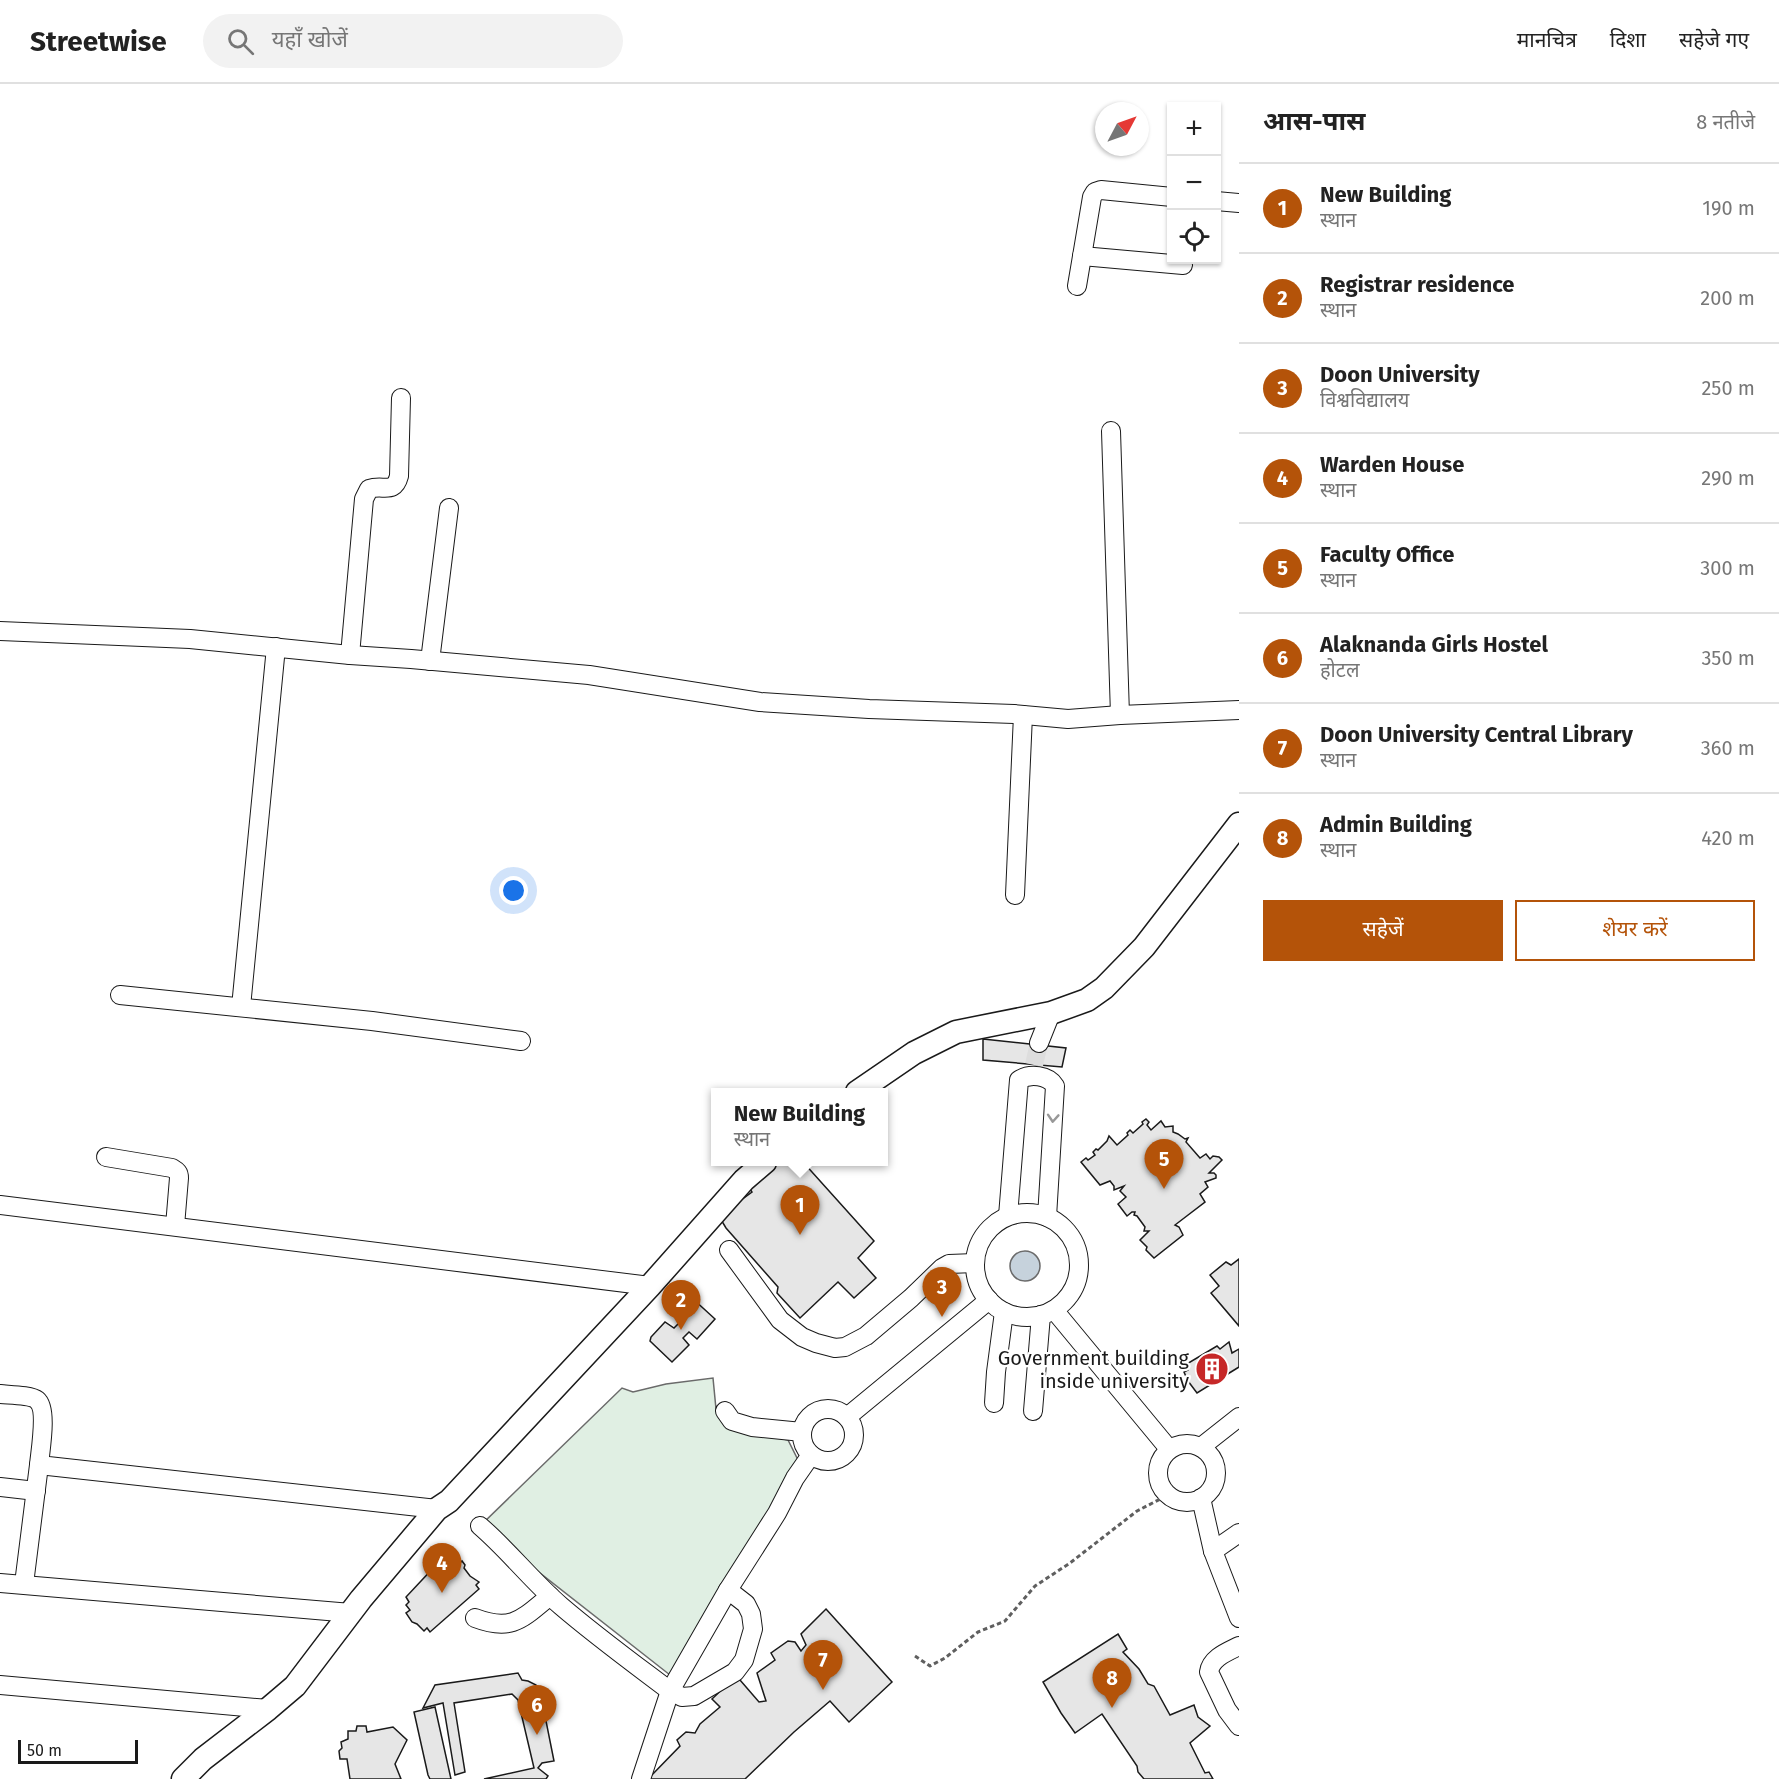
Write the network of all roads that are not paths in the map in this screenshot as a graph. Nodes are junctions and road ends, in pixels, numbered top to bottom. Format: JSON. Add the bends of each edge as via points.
{"nodes":[{"id":1,"x":1167,"y":197,"type":"edge"},
{"id":2,"x":1221,"y":201,"type":"edge"},
{"id":3,"x":1239,"y":203,"type":"edge"},
{"id":4,"x":1082,"y":256,"type":"junction"},
{"id":5,"x":1183,"y":265,"type":"dead end"},
{"id":6,"x":1077,"y":286,"type":"dead end"},
{"id":7,"x":401,"y":398,"type":"dead end"},
{"id":8,"x":1111,"y":431,"type":"dead end"},
{"id":9,"x":449,"y":508,"type":"dead end"},
{"id":10,"x":0,"y":631,"type":"edge"},
{"id":11,"x":276,"y":647,"type":"junction"},
{"id":12,"x":350,"y":656,"type":"junction"},
{"id":13,"x":430,"y":661,"type":"junction"},
{"id":14,"x":1239,"y":710,"type":"edge"},
{"id":15,"x":1023,"y":715,"type":"junction"},
{"id":16,"x":1120,"y":715,"type":"junction"},
{"id":17,"x":1239,"y":824,"type":"edge"},
{"id":18,"x":1015,"y":895,"type":"dead end"},
{"id":19,"x":120,"y":995,"type":"dead end"},
{"id":20,"x":241,"y":1007,"type":"junction"},
{"id":21,"x":1051,"y":1013,"type":"junction"},
{"id":22,"x":521,"y":1041,"type":"dead end"},
{"id":23,"x":1039,"y":1044,"type":"tunnel mouth"},
{"id":24,"x":863,"y":1088,"type":"edge"},
{"id":25,"x":106,"y":1157,"type":"dead end"},
{"id":26,"x":760,"y":1166,"type":"edge"},
{"id":27,"x":0,"y":1205,"type":"edge"},
{"id":28,"x":1008,"y":1216,"type":"junction"},
{"id":29,"x":1047,"y":1217,"type":"junction"},
{"id":30,"x":175,"y":1226,"type":"junction"},
{"id":31,"x":729,"y":1250,"type":"dead end"},
{"id":32,"x":975,"y":1263,"type":"junction"},
{"id":33,"x":650,"y":1286,"type":"junction"},
{"id":34,"x":989,"y":1300,"type":"junction"},
{"id":35,"x":1004,"y":1312,"type":"junction"},
{"id":36,"x":1048,"y":1312,"type":"junction"},
{"id":37,"x":0,"y":1394,"type":"edge"},
{"id":38,"x":994,"y":1403,"type":"dead end"},
{"id":39,"x":725,"y":1411,"type":"dead end"},
{"id":40,"x":1033,"y":1411,"type":"dead end"},
{"id":41,"x":847,"y":1417,"type":"junction"},
{"id":42,"x":1238,"y":1419,"type":"edge"},
{"id":43,"x":802,"y":1432,"type":"junction"},
{"id":44,"x":1200,"y":1447,"type":"junction"},
{"id":45,"x":1169,"y":1449,"type":"junction"},
{"id":46,"x":811,"y":1455,"type":"junction"},
{"id":47,"x":39,"y":1465,"type":"junction"},
{"id":48,"x":0,"y":1487,"type":"edge"},
{"id":49,"x":36,"y":1491,"type":"junction"},
{"id":50,"x":1201,"y":1498,"type":"junction"},
{"id":51,"x":437,"y":1509,"type":"junction"},
{"id":52,"x":480,"y":1526,"type":"dead end"},
{"id":53,"x":1239,"y":1533,"type":"edge"},
{"id":54,"x":1213,"y":1551,"type":"junction"},
{"id":55,"x":0,"y":1583,"type":"edge"},
{"id":56,"x":24,"y":1584,"type":"junction"},
{"id":57,"x":728,"y":1590,"type":"junction"},
{"id":58,"x":550,"y":1596,"type":"junction"},
{"id":59,"x":351,"y":1613,"type":"junction"},
{"id":60,"x":474,"y":1618,"type":"dead end"},
{"id":61,"x":1239,"y":1618,"type":"edge"},
{"id":62,"x":1239,"y":1646,"type":"edge"},
{"id":63,"x":0,"y":1685,"type":"edge"},
{"id":64,"x":670,"y":1691,"type":"junction"},
{"id":65,"x":267,"y":1709,"type":"junction"},
{"id":66,"x":1239,"y":1726,"type":"edge"},
{"id":67,"x":183,"y":1779,"type":"edge"},
{"id":68,"x":641,"y":1779,"type":"edge"}],
"edges":[{"from":1,"to":4,"type":"street","via":[[1095,192]]},
{"from":2,"to":3,"type":"street"},
{"from":4,"to":5,"type":"street"},
{"from":4,"to":6,"type":"street"},
{"from":7,"to":12,"type":"street","via":[[397,483],[390,488],[369,489],[364,499]]},
{"from":8,"to":16,"type":"street"},
{"from":9,"to":13,"type":"street"},
{"from":10,"to":11,"type":"street","via":[[190,639]]},
{"from":11,"to":12,"type":"street"},
{"from":11,"to":20,"type":"street"},
{"from":12,"to":13,"type":"street"},
{"from":13,"to":15,"type":"street","via":[[589,675],[760,702]]},
{"from":14,"to":16,"type":"street"},
{"from":15,"to":16,"type":"street","via":[[1068,719]]},
{"from":15,"to":18,"type":"street"},
{"from":17,"to":21,"type":"main road","via":[[1144,947],[1104,988],[1087,1000]]},
{"from":19,"to":20,"type":"street"},
{"from":20,"to":22,"type":"street"},
{"from":21,"to":23,"type":"street"},
{"from":21,"to":24,"type":"main road","via":[[956,1032],[914,1053]]},
{"from":25,"to":30,"type":"street","via":[[176,1170],[179,1173]]},
{"from":26,"to":33,"type":"main road"},
{"from":27,"to":30,"type":"street"},
{"from":28,"to":29,"type":"street","via":[[1034,1213]]},
{"from":28,"to":29,"type":"street","one_way":true,"via":[[1018,1080],[1033,1070],[1055,1086]]},
{"from":28,"to":32,"type":"street","via":[[991,1227],[980,1243]]},
{"from":29,"to":36,"type":"street","via":[[1072,1239],[1079,1261],[1071,1294]]},
{"from":30,"to":33,"type":"street"},
{"from":31,"to":32,"type":"street","via":[[780,1320],[802,1337],[834,1348],[866,1336],[942,1268]]},
{"from":32,"to":34,"type":"street","via":[[978,1282]]},
{"from":33,"to":51,"type":"main road","via":[[449,1501]]},
{"from":34,"to":35,"type":"street"},
{"from":34,"to":41,"type":"street"},
{"from":35,"to":36,"type":"street","via":[[1032,1317]]},
{"from":35,"to":38,"type":"street"},
{"from":36,"to":40,"type":"street"},
{"from":36,"to":45,"type":"street"},
{"from":37,"to":47,"type":"street","via":[[33,1398],[41,1406]]},
{"from":39,"to":43,"type":"street","via":[[732,1421],[752,1427]]},
{"from":41,"to":43,"type":"street","via":[[824,1409],[809,1416]]},
{"from":41,"to":46,"type":"street","via":[[855,1433],[850,1450],[836,1460],[818,1460]]},
{"from":42,"to":44,"type":"street"},
{"from":43,"to":46,"type":"street"},
{"from":44,"to":45,"type":"street","via":[[1185,1443]]},
{"from":44,"to":50,"type":"street","via":[[1212,1458],[1216,1473],[1212,1488]]},
{"from":45,"to":50,"type":"street","via":[[1157,1472],[1162,1488],[1175,1500]]},
{"from":46,"to":57,"type":"street"},
{"from":47,"to":49,"type":"street"},
{"from":47,"to":51,"type":"street"},
{"from":48,"to":49,"type":"street"},
{"from":49,"to":56,"type":"street"},
{"from":50,"to":54,"type":"street"},
{"from":51,"to":59,"type":"main road"},
{"from":52,"to":58,"type":"street"},
{"from":53,"to":54,"type":"street"},
{"from":54,"to":61,"type":"street"},
{"from":55,"to":56,"type":"street"},
{"from":56,"to":59,"type":"street"},
{"from":57,"to":64,"type":"street"},
{"from":57,"to":64,"type":"street","via":[[752,1614],[753,1629],[744,1660],[735,1672],[694,1696],[682,1697]]},
{"from":58,"to":60,"type":"street","via":[[520,1620],[490,1624]]},
{"from":58,"to":64,"type":"street"},
{"from":59,"to":65,"type":"main road","via":[[295,1686]]},
{"from":62,"to":66,"type":"street","via":[[1212,1663],[1209,1672]]},
{"from":63,"to":65,"type":"street"},
{"from":64,"to":68,"type":"street"},
{"from":65,"to":67,"type":"main road","via":[[202,1759]]}]}
